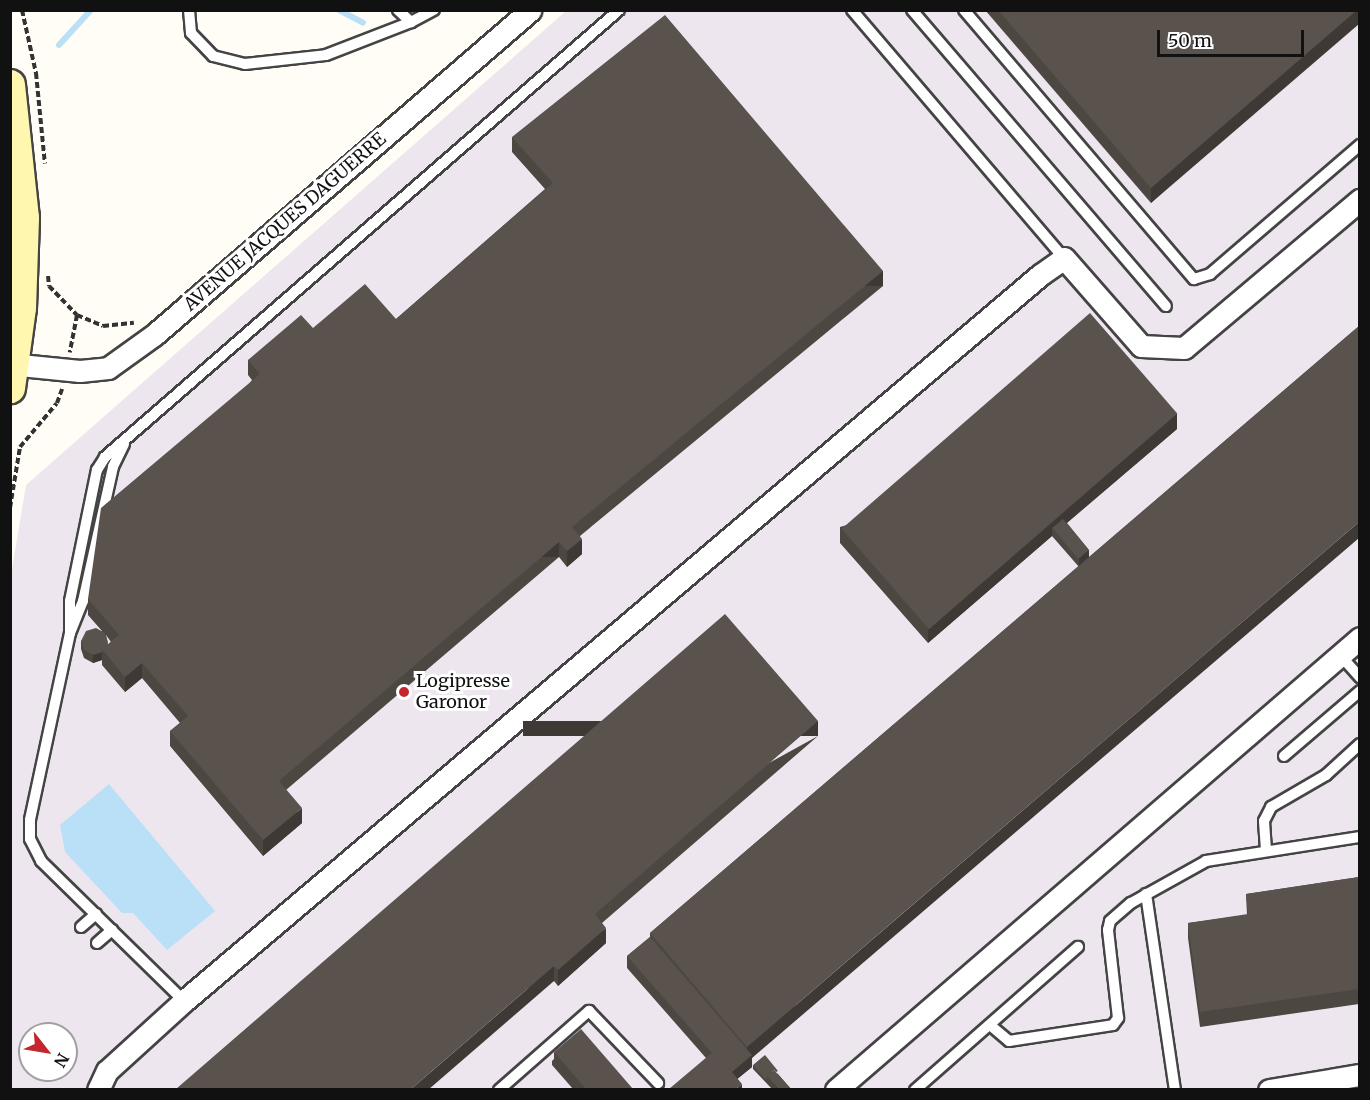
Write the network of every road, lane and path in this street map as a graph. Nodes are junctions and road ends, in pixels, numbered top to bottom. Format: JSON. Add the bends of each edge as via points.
{"nodes":[{"id":1,"x":189,"y":10,"type":"edge"},
{"id":2,"x":399,"y":10,"type":"edge"},
{"id":3,"x":434,"y":10,"type":"edge"},
{"id":4,"x":530,"y":10,"type":"edge"},
{"id":5,"x":619,"y":10,"type":"edge"},
{"id":6,"x":852,"y":10,"type":"edge"},
{"id":7,"x":912,"y":10,"type":"edge"},
{"id":8,"x":964,"y":10,"type":"edge"},
{"id":9,"x":411,"y":22,"type":"junction"},
{"id":10,"x":10,"y":85,"type":"edge"},
{"id":11,"x":1359,"y":145,"type":"edge"},
{"id":12,"x":1359,"y":200,"type":"edge"},
{"id":13,"x":1064,"y":258,"type":"junction"},
{"id":14,"x":1166,"y":306,"type":"dead end"},
{"id":15,"x":77,"y":315,"type":"dead end"},
{"id":16,"x":139,"y":321,"type":"dead end"},
{"id":17,"x":12,"y":372,"type":"edge"},
{"id":18,"x":1359,"y":638,"type":"edge"},
{"id":19,"x":1340,"y":655,"type":"junction"},
{"id":20,"x":1359,"y":677,"type":"edge"},
{"id":21,"x":1359,"y":691,"type":"edge"},
{"id":22,"x":1359,"y":744,"type":"edge"},
{"id":23,"x":1284,"y":756,"type":"dead end"},
{"id":24,"x":1359,"y":837,"type":"edge"},
{"id":25,"x":1266,"y":850,"type":"junction"},
{"id":26,"x":1146,"y":894,"type":"junction"},
{"id":27,"x":96,"y":914,"type":"junction"},
{"id":28,"x":81,"y":927,"type":"dead end"},
{"id":29,"x":112,"y":930,"type":"junction"},
{"id":30,"x":97,"y":943,"type":"dead end"},
{"id":31,"x":1078,"y":947,"type":"dead end"},
{"id":32,"x":184,"y":1001,"type":"junction"},
{"id":33,"x":990,"y":1026,"type":"junction"},
{"id":34,"x":1359,"y":1075,"type":"edge"},
{"id":35,"x":658,"y":1083,"type":"dead end"},
{"id":36,"x":504,"y":1088,"type":"edge"},
{"id":37,"x":98,"y":1089,"type":"edge"},
{"id":38,"x":836,"y":1089,"type":"edge"},
{"id":39,"x":915,"y":1089,"type":"edge"},
{"id":40,"x":1175,"y":1089,"type":"edge"},
{"id":41,"x":1269,"y":1089,"type":"edge"}],
"edges":[{"from":1,"to":9,"type":"lane","via":[[191,33],[213,56],[245,64],[326,55]]},
{"from":2,"to":9,"type":"lane"},
{"from":3,"to":9,"type":"lane"},
{"from":4,"to":17,"type":"street","name":"AVENUE JACQUES DAGUERRE","via":[[154,335],[108,368]]},
{"from":5,"to":27,"type":"lane","via":[[127,438],[97,470],[70,601],[70,633],[30,820],[30,839],[41,861]]},
{"from":6,"to":13,"type":"lane"},
{"from":7,"to":14,"type":"lane"},
{"from":8,"to":11,"type":"lane","via":[[1194,279],[1210,274]]},
{"from":10,"to":17,"type":"main road","via":[[24,218],[21,308]]},
{"from":12,"to":13,"type":"street","via":[[1184,348],[1141,346]]},
{"from":13,"to":32,"type":"street"},
{"from":15,"to":16,"type":"path","via":[[103,326]]},
{"from":18,"to":19,"type":"street"},
{"from":19,"to":20,"type":"lane"},
{"from":19,"to":38,"type":"street"},
{"from":21,"to":23,"type":"lane"},
{"from":22,"to":25,"type":"lane","via":[[1326,775],[1271,807],[1263,821]]},
{"from":24,"to":25,"type":"lane"},
{"from":25,"to":26,"type":"lane","via":[[1206,861]]},
{"from":26,"to":33,"type":"lane","via":[[1110,921],[1118,1018],[1113,1025],[1009,1041]]},
{"from":26,"to":40,"type":"lane"},
{"from":27,"to":28,"type":"lane"},
{"from":27,"to":29,"type":"lane"},
{"from":29,"to":30,"type":"lane"},
{"from":29,"to":32,"type":"lane"},
{"from":31,"to":33,"type":"lane"},
{"from":32,"to":37,"type":"street","via":[[107,1071]]},
{"from":33,"to":39,"type":"lane"},
{"from":34,"to":41,"type":"street"},
{"from":35,"to":36,"type":"lane","via":[[589,1011]]}]}
